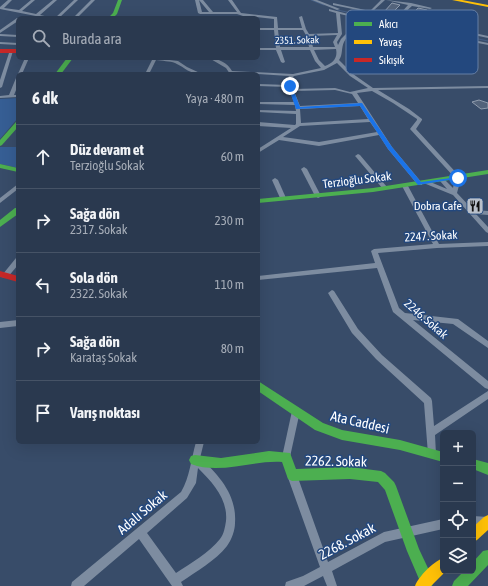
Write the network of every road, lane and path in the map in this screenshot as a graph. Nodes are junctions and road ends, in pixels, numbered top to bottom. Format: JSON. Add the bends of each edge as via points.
{"nodes":[{"id":1,"x":10,"y":0,"type":"edge"},
{"id":2,"x":33,"y":0,"type":"edge"},
{"id":3,"x":55,"y":0,"type":"edge"},
{"id":4,"x":76,"y":0,"type":"edge"},
{"id":5,"x":93,"y":0,"type":"edge"},
{"id":6,"x":120,"y":0,"type":"edge"},
{"id":7,"x":197,"y":0,"type":"edge"},
{"id":8,"x":201,"y":0,"type":"edge"},
{"id":9,"x":230,"y":0,"type":"edge"},
{"id":10,"x":314,"y":0,"type":"edge"},
{"id":11,"x":383,"y":0,"type":"edge"},
{"id":12,"x":388,"y":0,"type":"edge"},
{"id":13,"x":454,"y":0,"type":"edge"},
{"id":14,"x":476,"y":2,"type":"edge"},
{"id":15,"x":334,"y":4,"type":"dead end"},
{"id":16,"x":411,"y":4,"type":"junction"},
{"id":17,"x":488,"y":6,"type":"edge"},
{"id":18,"x":0,"y":8,"type":"edge"},
{"id":19,"x":430,"y":8,"type":"dead end"},
{"id":20,"x":7,"y":9,"type":"junction"},
{"id":21,"x":330,"y":10,"type":"dead end"},
{"id":22,"x":346,"y":10,"type":"edge"},
{"id":23,"x":347,"y":10,"type":"edge"},
{"id":24,"x":373,"y":10,"type":"edge"},
{"id":25,"x":406,"y":10,"type":"edge"},
{"id":26,"x":20,"y":11,"type":"junction"},
{"id":27,"x":26,"y":13,"type":"junction"},
{"id":28,"x":212,"y":13,"type":"junction"},
{"id":29,"x":338,"y":13,"type":"junction"},
{"id":30,"x":0,"y":14,"type":"edge"},
{"id":31,"x":346,"y":14,"type":"edge"},
{"id":32,"x":21,"y":16,"type":"edge"},
{"id":33,"x":40,"y":16,"type":"edge"},
{"id":34,"x":59,"y":16,"type":"edge"},
{"id":35,"x":76,"y":16,"type":"edge"},
{"id":36,"x":112,"y":16,"type":"edge"},
{"id":37,"x":242,"y":16,"type":"edge"},
{"id":38,"x":260,"y":17,"type":"edge"},
{"id":39,"x":301,"y":17,"type":"dead end"},
{"id":40,"x":16,"y":20,"type":"edge"},
{"id":41,"x":260,"y":29,"type":"edge"},
{"id":42,"x":304,"y":29,"type":"junction"},
{"id":43,"x":277,"y":30,"type":"junction"},
{"id":44,"x":0,"y":33,"type":"edge"},
{"id":45,"x":340,"y":34,"type":"junction"},
{"id":46,"x":308,"y":35,"type":"junction"},
{"id":47,"x":478,"y":35,"type":"edge"},
{"id":48,"x":346,"y":36,"type":"edge"},
{"id":49,"x":16,"y":37,"type":"edge"},
{"id":50,"x":488,"y":37,"type":"edge"},
{"id":51,"x":478,"y":42,"type":"edge"},
{"id":52,"x":0,"y":43,"type":"edge"},
{"id":53,"x":488,"y":44,"type":"edge"},
{"id":54,"x":311,"y":48,"type":"junction"},
{"id":55,"x":13,"y":49,"type":"edge"},
{"id":56,"x":260,"y":49,"type":"edge"},
{"id":57,"x":278,"y":49,"type":"junction"},
{"id":58,"x":338,"y":49,"type":"junction"},
{"id":59,"x":0,"y":51,"type":"edge"},
{"id":60,"x":26,"y":60,"type":"edge"},
{"id":61,"x":68,"y":60,"type":"edge"},
{"id":62,"x":155,"y":60,"type":"edge"},
{"id":63,"x":162,"y":60,"type":"edge"},
{"id":64,"x":215,"y":60,"type":"edge"},
{"id":65,"x":337,"y":61,"type":"junction"},
{"id":66,"x":7,"y":62,"type":"junction"},
{"id":67,"x":283,"y":62,"type":"dead end"},
{"id":68,"x":0,"y":63,"type":"edge"},
{"id":69,"x":324,"y":68,"type":"junction"},
{"id":70,"x":21,"y":72,"type":"edge"},
{"id":71,"x":60,"y":72,"type":"edge"},
{"id":72,"x":149,"y":72,"type":"edge"},
{"id":73,"x":195,"y":72,"type":"edge"},
{"id":74,"x":231,"y":72,"type":"edge"},
{"id":75,"x":346,"y":72,"type":"edge"},
{"id":76,"x":260,"y":74,"type":"edge"},
{"id":77,"x":349,"y":74,"type":"edge"},
{"id":78,"x":293,"y":75,"type":"junction"},
{"id":79,"x":16,"y":84,"type":"edge"},
{"id":80,"x":260,"y":85,"type":"edge"},
{"id":81,"x":0,"y":87,"type":"edge"},
{"id":82,"x":488,"y":87,"type":"edge"},
{"id":83,"x":291,"y":88,"type":"junction"},
{"id":84,"x":373,"y":89,"type":"junction"},
{"id":85,"x":354,"y":93,"type":"junction"},
{"id":86,"x":16,"y":96,"type":"edge"},
{"id":87,"x":0,"y":97,"type":"edge"},
{"id":88,"x":11,"y":97,"type":"junction"},
{"id":89,"x":260,"y":103,"type":"edge"},
{"id":90,"x":361,"y":104,"type":"junction"},
{"id":91,"x":297,"y":109,"type":"junction"},
{"id":92,"x":260,"y":111,"type":"edge"},
{"id":93,"x":372,"y":120,"type":"junction"},
{"id":94,"x":260,"y":124,"type":"edge"},
{"id":95,"x":16,"y":126,"type":"edge"},
{"id":96,"x":297,"y":126,"type":"junction"},
{"id":97,"x":380,"y":133,"type":"junction"},
{"id":98,"x":279,"y":138,"type":"junction"},
{"id":99,"x":0,"y":144,"type":"edge"},
{"id":100,"x":260,"y":150,"type":"edge"},
{"id":101,"x":358,"y":156,"type":"dead end"},
{"id":102,"x":0,"y":166,"type":"edge"},
{"id":103,"x":304,"y":169,"type":"dead end"},
{"id":104,"x":16,"y":170,"type":"edge"},
{"id":105,"x":488,"y":172,"type":"edge"},
{"id":106,"x":458,"y":178,"type":"junction"},
{"id":107,"x":275,"y":180,"type":"dead end"},
{"id":108,"x":443,"y":181,"type":"junction"},
{"id":109,"x":424,"y":184,"type":"junction"},
{"id":110,"x":405,"y":186,"type":"junction"},
{"id":111,"x":16,"y":188,"type":"edge"},
{"id":112,"x":385,"y":188,"type":"junction"},
{"id":113,"x":454,"y":194,"type":"junction"},
{"id":114,"x":318,"y":196,"type":"junction"},
{"id":115,"x":283,"y":198,"type":"junction"},
{"id":116,"x":0,"y":201,"type":"edge"},
{"id":117,"x":260,"y":201,"type":"edge"},
{"id":118,"x":16,"y":212,"type":"edge"},
{"id":119,"x":470,"y":212,"type":"junction"},
{"id":120,"x":488,"y":213,"type":"edge"},
{"id":121,"x":0,"y":224,"type":"edge"},
{"id":122,"x":488,"y":232,"type":"edge"},
{"id":123,"x":488,"y":244,"type":"edge"},
{"id":124,"x":437,"y":246,"type":"junction"},
{"id":125,"x":374,"y":251,"type":"joint"},
{"id":126,"x":16,"y":262,"type":"edge"},
{"id":127,"x":379,"y":265,"type":"junction"},
{"id":128,"x":2,"y":275,"type":"edge"},
{"id":129,"x":16,"y":278,"type":"edge"},
{"id":130,"x":260,"y":278,"type":"edge"},
{"id":131,"x":332,"y":293,"type":"dead end"},
{"id":132,"x":403,"y":316,"type":"junction"},
{"id":133,"x":16,"y":323,"type":"edge"},
{"id":134,"x":0,"y":325,"type":"edge"},
{"id":135,"x":488,"y":345,"type":"edge"},
{"id":136,"x":260,"y":385,"type":"edge"},
{"id":137,"x":488,"y":386,"type":"edge"},
{"id":138,"x":488,"y":395,"type":"edge"},
{"id":139,"x":296,"y":411,"type":"junction"},
{"id":140,"x":430,"y":433,"type":"junction"},
{"id":141,"x":199,"y":444,"type":"edge"},
{"id":142,"x":432,"y":454,"type":"junction"},
{"id":143,"x":440,"y":456,"type":"edge"},
{"id":144,"x":286,"y":457,"type":"junction"},
{"id":145,"x":195,"y":460,"type":"junction"},
{"id":146,"x":476,"y":465,"type":"edge"},
{"id":147,"x":488,"y":468,"type":"edge"},
{"id":148,"x":292,"y":475,"type":"junction"},
{"id":149,"x":476,"y":521,"type":"edge"},
{"id":150,"x":488,"y":521,"type":"edge"},
{"id":151,"x":440,"y":525,"type":"edge"},
{"id":152,"x":140,"y":532,"type":"junction"},
{"id":153,"x":406,"y":532,"type":"junction"},
{"id":154,"x":476,"y":533,"type":"edge"},
{"id":155,"x":488,"y":556,"type":"edge"},
{"id":156,"x":326,"y":568,"type":"junction"},
{"id":157,"x":440,"y":568,"type":"edge"},
{"id":158,"x":176,"y":583,"type":"edge"},
{"id":159,"x":425,"y":583,"type":"edge"},
{"id":160,"x":76,"y":586,"type":"edge"},
{"id":161,"x":290,"y":586,"type":"edge"},
{"id":162,"x":332,"y":586,"type":"edge"},
{"id":163,"x":459,"y":586,"type":"edge"}],
"edges":[{"from":1,"to":18,"type":"street"},
{"from":2,"to":26,"type":"street"},
{"from":3,"to":33,"type":"street"},
{"from":4,"to":34,"type":"street"},
{"from":5,"to":35,"type":"street"},
{"from":6,"to":36,"type":"street"},
{"from":7,"to":28,"type":"street","via":[[200,13]]},
{"from":8,"to":28,"type":"street"},
{"from":9,"to":37,"type":"street"},
{"from":10,"to":22,"type":"street"},
{"from":11,"to":24,"type":"street"},
{"from":12,"to":16,"type":"street"},
{"from":13,"to":14,"type":"street"},
{"from":14,"to":17,"type":"street"},
{"from":15,"to":23,"type":"street"},
{"from":16,"to":19,"type":"street"},
{"from":16,"to":25,"type":"street"},
{"from":18,"to":20,"type":"street"},
{"from":20,"to":26,"type":"street"},
{"from":20,"to":30,"type":"street"},
{"from":21,"to":29,"type":"street"},
{"from":26,"to":27,"type":"street"},
{"from":27,"to":32,"type":"street"},
{"from":27,"to":33,"type":"street"},
{"from":28,"to":37,"type":"street"},
{"from":29,"to":31,"type":"street"},
{"from":29,"to":45,"type":"street"},
{"from":38,"to":43,"type":"street","via":[[276,18]]},
{"from":39,"to":42,"type":"street"},
{"from":40,"to":44,"type":"street"},
{"from":41,"to":43,"type":"street"},
{"from":42,"to":43,"type":"street"},
{"from":42,"to":46,"type":"street"},
{"from":43,"to":57,"type":"street"},
{"from":44,"to":49,"type":"street"},
{"from":45,"to":46,"type":"street"},
{"from":45,"to":58,"type":"street","via":[[335,42]]},
{"from":46,"to":54,"type":"street"},
{"from":47,"to":50,"type":"street"},
{"from":48,"to":58,"type":"street"},
{"from":51,"to":53,"type":"street"},
{"from":52,"to":55,"type":"street"},
{"from":54,"to":57,"type":"street","name":"2351. Sokak"},
{"from":54,"to":58,"type":"street","name":"2351. Sokak"},
{"from":54,"to":69,"type":"street","via":[[317,61]]},
{"from":55,"to":59,"type":"street"},
{"from":55,"to":66,"type":"street"},
{"from":56,"to":57,"type":"street","name":"2351. Sokak"},
{"from":57,"to":67,"type":"street"},
{"from":58,"to":65,"type":"street"},
{"from":60,"to":70,"type":"street"},
{"from":61,"to":71,"type":"street"},
{"from":62,"to":72,"type":"street"},
{"from":63,"to":73,"type":"street","via":[[176,62]]},
{"from":64,"to":74,"type":"street","via":[[228,67]]},
{"from":65,"to":69,"type":"street","via":[[332,66]]},
{"from":65,"to":75,"type":"street"},
{"from":66,"to":68,"type":"street"},
{"from":66,"to":81,"type":"street"},
{"from":69,"to":78,"type":"street"},
{"from":76,"to":78,"type":"street"},
{"from":77,"to":84,"type":"street"},
{"from":78,"to":83,"type":"street","via":[[290,79]]},
{"from":79,"to":88,"type":"street"},
{"from":80,"to":83,"type":"street"},
{"from":82,"to":84,"type":"street"},
{"from":83,"to":85,"type":"street","via":[[335,89]]},
{"from":83,"to":91,"type":"street"},
{"from":84,"to":85,"type":"street"},
{"from":84,"to":106,"type":"street","via":[[417,116],[420,120],[413,129]]},
{"from":85,"to":90,"type":"street"},
{"from":86,"to":88,"type":"street"},
{"from":87,"to":88,"type":"street"},
{"from":89,"to":91,"type":"street"},
{"from":90,"to":91,"type":"street"},
{"from":90,"to":93,"type":"street"},
{"from":91,"to":92,"type":"street"},
{"from":91,"to":96,"type":"street"},
{"from":93,"to":96,"type":"street"},
{"from":93,"to":97,"type":"street"},
{"from":94,"to":96,"type":"street"},
{"from":95,"to":99,"type":"street"},
{"from":96,"to":98,"type":"street"},
{"from":97,"to":98,"type":"street","via":[[319,144]]},
{"from":97,"to":109,"type":"street"},
{"from":98,"to":100,"type":"street"},
{"from":101,"to":112,"type":"street"},
{"from":102,"to":104,"type":"street"},
{"from":103,"to":114,"type":"street"},
{"from":105,"to":106,"type":"street","name":"Terzioğlu Sokak"},
{"from":106,"to":108,"type":"street","name":"Terzioğlu Sokak"},
{"from":106,"to":113,"type":"street"},
{"from":107,"to":115,"type":"street"},
{"from":108,"to":109,"type":"street","name":"Terzioğlu Sokak"},
{"from":108,"to":113,"type":"street"},
{"from":109,"to":110,"type":"street","name":"Terzioğlu Sokak"},
{"from":109,"to":113,"type":"street"},
{"from":110,"to":112,"type":"street","name":"Terzioğlu Sokak"},
{"from":110,"to":124,"type":"street"},
{"from":111,"to":116,"type":"street"},
{"from":112,"to":114,"type":"street","name":"Terzioğlu Sokak"},
{"from":113,"to":119,"type":"street"},
{"from":114,"to":115,"type":"street","name":"Terzioğlu Sokak"},
{"from":115,"to":117,"type":"street","name":"Terzioğlu Sokak"},
{"from":118,"to":121,"type":"street"},
{"from":119,"to":120,"type":"street"},
{"from":119,"to":122,"type":"street"},
{"from":123,"to":124,"type":"street","name":"2247. Sokak"},
{"from":124,"to":125,"type":"street","name":"2247. Sokak"},
{"from":125,"to":127,"type":"street","name":"2246. Sokak"},
{"from":126,"to":128,"type":"street"},
{"from":127,"to":130,"type":"street"},
{"from":127,"to":132,"type":"street","name":"2246. Sokak","via":[[396,310]]},
{"from":128,"to":129,"type":"street"},
{"from":131,"to":140,"type":"street","via":[[355,331],[428,402]]},
{"from":132,"to":135,"type":"street","via":[[455,321]]},
{"from":132,"to":137,"type":"street","name":"2246. Sokak"},
{"from":133,"to":134,"type":"street"},
{"from":136,"to":139,"type":"street","name":"Ata Caddesi"},
{"from":138,"to":140,"type":"street"},
{"from":139,"to":142,"type":"street","name":"Ata Caddesi","via":[[319,427],[342,435],[400,445]]},
{"from":139,"to":144,"type":"street"},
{"from":140,"to":142,"type":"street"},
{"from":141,"to":145,"type":"street","name":"Adalı Sokak"},
{"from":142,"to":143,"type":"street","name":"Ata Caddesi"},
{"from":144,"to":145,"type":"street","via":[[269,456],[221,463]]},
{"from":144,"to":148,"type":"street","name":"2262. Sokak"},
{"from":145,"to":152,"type":"street","name":"Adalı Sokak","via":[[191,483],[184,495]]},
{"from":145,"to":158,"type":"street","via":[[213,476],[229,499],[232,515],[230,529],[223,544]]},
{"from":146,"to":147,"type":"street"},
{"from":148,"to":153,"type":"street","name":"2262. Sokak","via":[[350,473],[381,477],[390,486]]},
{"from":148,"to":156,"type":"street"},
{"from":149,"to":150,"type":"street"},
{"from":150,"to":154,"type":"street"},
{"from":151,"to":153,"type":"street","name":"2268. Sokak"},
{"from":152,"to":158,"type":"street"},
{"from":152,"to":160,"type":"street","name":"Adalı Sokak"},
{"from":153,"to":156,"type":"street","name":"2268. Sokak","via":[[384,537]]},
{"from":153,"to":159,"type":"street","name":"2262. Sokak"},
{"from":155,"to":163,"type":"street"},
{"from":156,"to":161,"type":"street","name":"2268. Sokak"},
{"from":156,"to":162,"type":"street"},
{"from":157,"to":159,"type":"street"}]}
